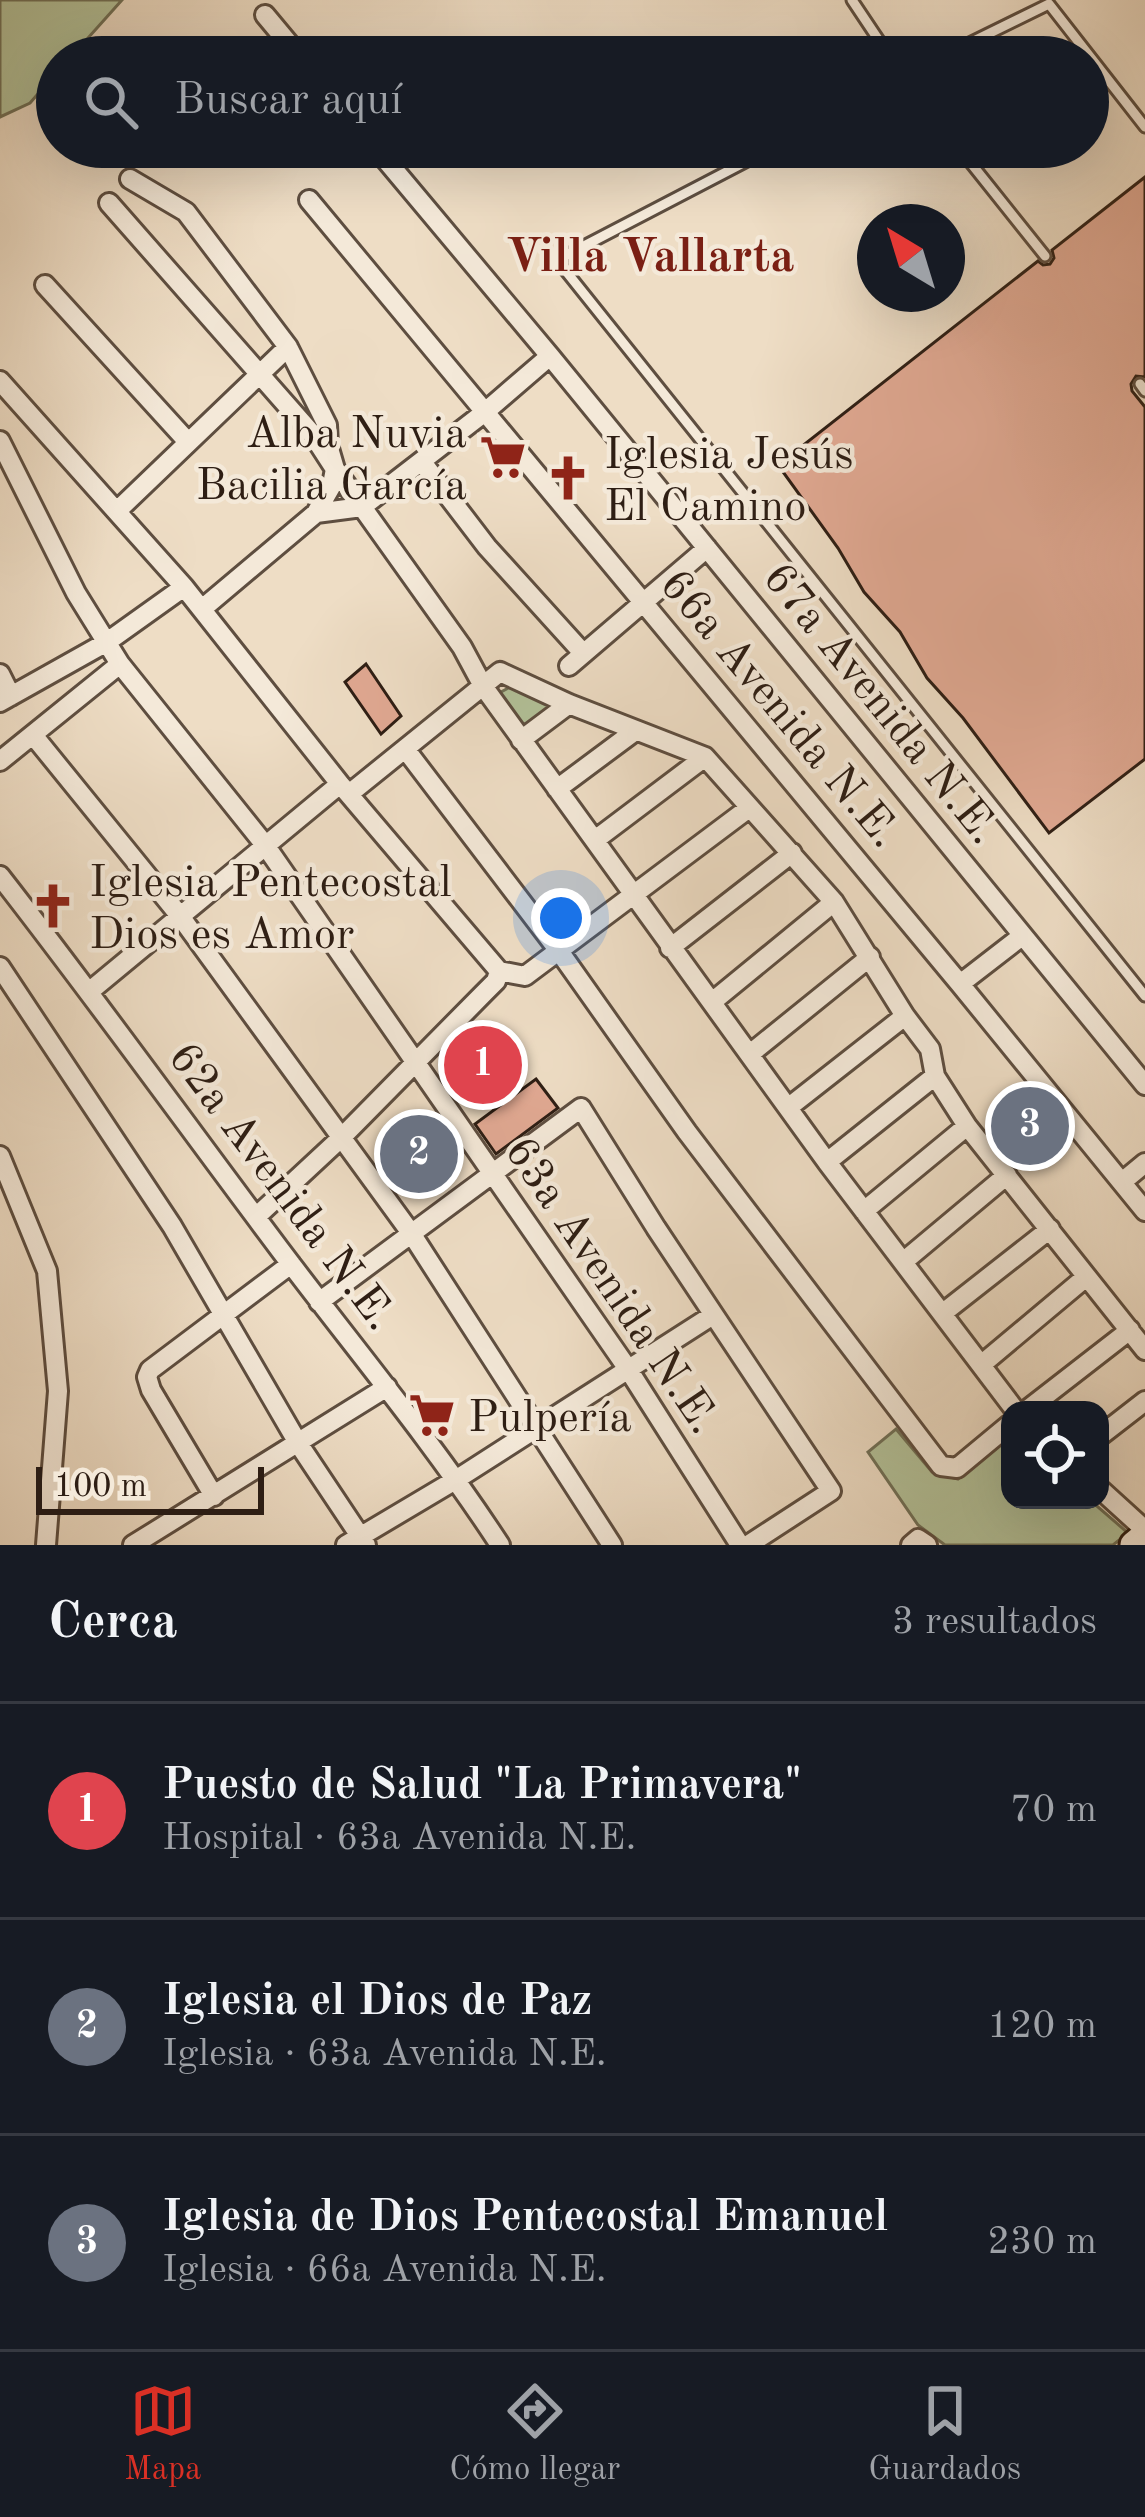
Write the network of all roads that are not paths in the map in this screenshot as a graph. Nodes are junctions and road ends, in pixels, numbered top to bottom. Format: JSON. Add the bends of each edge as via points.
{"nodes":[{"id":1,"x":852,"y":0,"type":"edge"},
{"id":2,"x":1052,"y":2,"type":"edge"},
{"id":3,"x":265,"y":15,"type":"dead end"},
{"id":4,"x":282,"y":36,"type":"edge"},
{"id":5,"x":876,"y":36,"type":"edge"},
{"id":6,"x":983,"y":36,"type":"edge"},
{"id":7,"x":1077,"y":36,"type":"edge"},
{"id":8,"x":1109,"y":79,"type":"edge"},
{"id":9,"x":1145,"y":127,"type":"edge"},
{"id":10,"x":393,"y":168,"type":"edge"},
{"id":11,"x":734,"y":168,"type":"edge"},
{"id":12,"x":975,"y":168,"type":"edge"},
{"id":13,"x":130,"y":178,"type":"dead end"},
{"id":14,"x":309,"y":200,"type":"dead end"},
{"id":15,"x":109,"y":203,"type":"dead end"},
{"id":16,"x":1045,"y":256,"type":"dead end"},
{"id":17,"x":45,"y":285,"type":"dead end"},
{"id":18,"x":287,"y":347,"type":"junction"},
{"id":19,"x":550,"y":356,"type":"junction"},
{"id":20,"x":260,"y":374,"type":"junction"},
{"id":21,"x":0,"y":381,"type":"edge"},
{"id":22,"x":485,"y":412,"type":"junction"},
{"id":23,"x":0,"y":441,"type":"edge"},
{"id":24,"x":188,"y":442,"type":"junction"},
{"id":25,"x":422,"y":462,"type":"junction"},
{"id":26,"x":335,"y":469,"type":"junction"},
{"id":27,"x":370,"y":501,"type":"junction"},
{"id":28,"x":117,"y":511,"type":"junction"},
{"id":29,"x":316,"y":513,"type":"junction"},
{"id":30,"x":707,"y":548,"type":"junction"},
{"id":31,"x":184,"y":587,"type":"junction"},
{"id":32,"x":644,"y":602,"type":"junction"},
{"id":33,"x":202,"y":609,"type":"junction"},
{"id":34,"x":107,"y":642,"type":"junction"},
{"id":35,"x":462,"y":647,"type":"junction"},
{"id":36,"x":120,"y":664,"type":"junction"},
{"id":37,"x":500,"y":672,"type":"junction"},
{"id":38,"x":0,"y":674,"type":"edge"},
{"id":39,"x":483,"y":686,"type":"junction"},
{"id":40,"x":6,"y":699,"type":"edge"},
{"id":41,"x":569,"y":704,"type":"junction"},
{"id":42,"x":635,"y":731,"type":"junction"},
{"id":43,"x":33,"y":735,"type":"junction"},
{"id":44,"x":521,"y":740,"type":"junction"},
{"id":45,"x":406,"y":750,"type":"junction"},
{"id":46,"x":705,"y":757,"type":"junction"},
{"id":47,"x":0,"y":761,"type":"edge"},
{"id":48,"x":345,"y":789,"type":"junction"},
{"id":49,"x":557,"y":790,"type":"junction"},
{"id":50,"x":749,"y":808,"type":"junction"},
{"id":51,"x":595,"y":841,"type":"junction"},
{"id":52,"x":265,"y":845,"type":"junction"},
{"id":53,"x":792,"y":853,"type":"junction"},
{"id":54,"x":0,"y":876,"type":"edge"},
{"id":55,"x":633,"y":894,"type":"junction"},
{"id":56,"x":834,"y":902,"type":"junction"},
{"id":57,"x":180,"y":916,"type":"junction"},
{"id":58,"x":1022,"y":936,"type":"junction"},
{"id":59,"x":670,"y":948,"type":"junction"},
{"id":60,"x":560,"y":951,"type":"junction"},
{"id":61,"x":870,"y":957,"type":"junction"},
{"id":62,"x":0,"y":967,"type":"edge"},
{"id":63,"x":499,"y":971,"type":"junction"},
{"id":64,"x":960,"y":984,"type":"junction"},
{"id":65,"x":90,"y":991,"type":"junction"},
{"id":66,"x":1145,"y":996,"type":"edge"},
{"id":67,"x":712,"y":1002,"type":"junction"},
{"id":68,"x":905,"y":1016,"type":"junction"},
{"id":69,"x":750,"y":1054,"type":"junction"},
{"id":70,"x":416,"y":1062,"type":"junction"},
{"id":71,"x":935,"y":1076,"type":"junction"},
{"id":72,"x":1145,"y":1085,"type":"edge"},
{"id":73,"x":789,"y":1107,"type":"junction"},
{"id":74,"x":967,"y":1126,"type":"junction"},
{"id":75,"x":342,"y":1137,"type":"junction"},
{"id":76,"x":0,"y":1156,"type":"edge"},
{"id":77,"x":827,"y":1162,"type":"junction"},
{"id":78,"x":1145,"y":1163,"type":"edge"},
{"id":79,"x":493,"y":1172,"type":"junction"},
{"id":80,"x":1007,"y":1174,"type":"junction"},
{"id":81,"x":1122,"y":1183,"type":"junction"},
{"id":82,"x":864,"y":1211,"type":"junction"},
{"id":83,"x":1145,"y":1211,"type":"edge"},
{"id":84,"x":256,"y":1217,"type":"junction"},
{"id":85,"x":1050,"y":1229,"type":"junction"},
{"id":86,"x":411,"y":1233,"type":"junction"},
{"id":87,"x":903,"y":1262,"type":"junction"},
{"id":88,"x":291,"y":1264,"type":"junction"},
{"id":89,"x":1086,"y":1276,"type":"junction"},
{"id":90,"x":319,"y":1302,"type":"junction"},
{"id":91,"x":225,"y":1313,"type":"junction"},
{"id":92,"x":943,"y":1313,"type":"junction"},
{"id":93,"x":713,"y":1315,"type":"junction"},
{"id":94,"x":1130,"y":1330,"type":"junction"},
{"id":95,"x":1145,"y":1350,"type":"edge"},
{"id":96,"x":982,"y":1365,"type":"junction"},
{"id":97,"x":628,"y":1369,"type":"junction"},
{"id":98,"x":387,"y":1388,"type":"junction"},
{"id":99,"x":1008,"y":1401,"type":"edge"},
{"id":100,"x":1039,"y":1401,"type":"edge"},
{"id":101,"x":1145,"y":1401,"type":"edge"},
{"id":102,"x":536,"y":1428,"type":"junction"},
{"id":103,"x":1109,"y":1429,"type":"edge"},
{"id":104,"x":1001,"y":1431,"type":"edge"},
{"id":105,"x":298,"y":1443,"type":"junction"},
{"id":106,"x":457,"y":1479,"type":"junction"},
{"id":107,"x":214,"y":1496,"type":"junction"},
{"id":108,"x":1109,"y":1498,"type":"edge"},
{"id":109,"x":1145,"y":1501,"type":"edge"},
{"id":110,"x":1140,"y":1528,"type":"edge"},
{"id":111,"x":358,"y":1542,"type":"edge"},
{"id":112,"x":46,"y":1545,"type":"edge"},
{"id":113,"x":133,"y":1545,"type":"edge"},
{"id":114,"x":500,"y":1545,"type":"edge"},
{"id":115,"x":612,"y":1545,"type":"edge"},
{"id":116,"x":744,"y":1545,"type":"edge"},
{"id":117,"x":911,"y":1545,"type":"edge"},
{"id":118,"x":927,"y":1545,"type":"edge"},
{"id":119,"x":1134,"y":1545,"type":"edge"}],
"edges":[{"from":1,"to":5,"type":"lane"},
{"from":2,"to":6,"type":"lane"},
{"from":2,"to":7,"type":"lane"},
{"from":3,"to":4,"type":"street"},
{"from":8,"to":9,"type":"lane"},
{"from":10,"to":19,"type":"street","name":"67a Avenida N.E."},
{"from":11,"to":66,"type":"lane","via":[[557,260]]},
{"from":12,"to":16,"type":"lane"},
{"from":13,"to":18,"type":"street","via":[[186,212]]},
{"from":14,"to":22,"type":"street","name":"66a Avenida N.E."},
{"from":15,"to":20,"type":"street"},
{"from":17,"to":24,"type":"street"},
{"from":18,"to":20,"type":"street"},
{"from":18,"to":26,"type":"street","via":[[327,424]]},
{"from":19,"to":22,"type":"street"},
{"from":19,"to":30,"type":"street","name":"67a Avenida N.E."},
{"from":20,"to":24,"type":"street"},
{"from":20,"to":26,"type":"street"},
{"from":21,"to":28,"type":"street"},
{"from":22,"to":25,"type":"street"},
{"from":22,"to":32,"type":"street","name":"66a Avenida N.E."},
{"from":23,"to":34,"type":"street","name":"63a Avenida N.E."},
{"from":24,"to":28,"type":"street"},
{"from":25,"to":27,"type":"street"},
{"from":25,"to":32,"type":"street","via":[[576,660]]},
{"from":26,"to":27,"type":"street"},
{"from":26,"to":29,"type":"street"},
{"from":27,"to":29,"type":"street"},
{"from":27,"to":35,"type":"street"},
{"from":28,"to":31,"type":"street"},
{"from":29,"to":33,"type":"street"},
{"from":30,"to":32,"type":"street"},
{"from":30,"to":58,"type":"street","name":"67a Avenida N.E."},
{"from":31,"to":33,"type":"street"},
{"from":31,"to":34,"type":"street"},
{"from":32,"to":64,"type":"street","name":"66a Avenida N.E."},
{"from":33,"to":48,"type":"street"},
{"from":34,"to":36,"type":"street","name":"63a Avenida N.E."},
{"from":34,"to":40,"type":"street"},
{"from":35,"to":37,"type":"street"},
{"from":35,"to":39,"type":"street"},
{"from":36,"to":43,"type":"street"},
{"from":36,"to":52,"type":"street","name":"63a Avenida N.E."},
{"from":37,"to":39,"type":"street"},
{"from":37,"to":41,"type":"street"},
{"from":38,"to":40,"type":"street"},
{"from":39,"to":44,"type":"street"},
{"from":39,"to":45,"type":"street"},
{"from":41,"to":42,"type":"street"},
{"from":41,"to":44,"type":"street"},
{"from":42,"to":46,"type":"street"},
{"from":42,"to":49,"type":"street"},
{"from":43,"to":47,"type":"street"},
{"from":43,"to":57,"type":"street"},
{"from":44,"to":49,"type":"street"},
{"from":45,"to":48,"type":"street"},
{"from":45,"to":60,"type":"street"},
{"from":46,"to":50,"type":"street"},
{"from":46,"to":51,"type":"street"},
{"from":48,"to":52,"type":"street"},
{"from":48,"to":63,"type":"street"},
{"from":49,"to":51,"type":"street"},
{"from":50,"to":53,"type":"street"},
{"from":50,"to":55,"type":"street"},
{"from":51,"to":55,"type":"street"},
{"from":52,"to":57,"type":"street"},
{"from":52,"to":70,"type":"street","name":"63a Avenida N.E."},
{"from":53,"to":56,"type":"street"},
{"from":53,"to":59,"type":"street"},
{"from":54,"to":65,"type":"street","name":"62a Avenida N.E."},
{"from":55,"to":59,"type":"street"},
{"from":55,"to":60,"type":"street"},
{"from":56,"to":61,"type":"street"},
{"from":56,"to":67,"type":"street"},
{"from":57,"to":65,"type":"street"},
{"from":57,"to":75,"type":"street"},
{"from":58,"to":64,"type":"street"},
{"from":58,"to":72,"type":"street","name":"67a Avenida N.E."},
{"from":59,"to":67,"type":"street"},
{"from":60,"to":63,"type":"street","via":[[525,976]]},
{"from":60,"to":104,"type":"street","via":[[941,1466],[957,1468]]},
{"from":61,"to":68,"type":"street"},
{"from":61,"to":69,"type":"street"},
{"from":62,"to":91,"type":"street"},
{"from":63,"to":70,"type":"street"},
{"from":64,"to":81,"type":"street","name":"66a Avenida N.E."},
{"from":65,"to":84,"type":"street","name":"62a Avenida N.E."},
{"from":67,"to":69,"type":"street"},
{"from":68,"to":71,"type":"street","via":[[930,1049]]},
{"from":68,"to":73,"type":"street"},
{"from":69,"to":73,"type":"street"},
{"from":70,"to":75,"type":"street"},
{"from":70,"to":79,"type":"street","name":"63a Avenida N.E."},
{"from":71,"to":74,"type":"street"},
{"from":71,"to":77,"type":"street"},
{"from":73,"to":77,"type":"street"},
{"from":74,"to":80,"type":"street"},
{"from":74,"to":82,"type":"street"},
{"from":75,"to":84,"type":"street"},
{"from":75,"to":86,"type":"street"},
{"from":76,"to":112,"type":"street","via":[[47,1271],[58,1391]]},
{"from":77,"to":82,"type":"street"},
{"from":78,"to":81,"type":"street"},
{"from":79,"to":86,"type":"street"},
{"from":79,"to":93,"type":"street","via":[[581,1108]]},
{"from":79,"to":97,"type":"street","name":"63a Avenida N.E."},
{"from":80,"to":85,"type":"street"},
{"from":80,"to":87,"type":"street"},
{"from":81,"to":83,"type":"street","name":"66a Avenida N.E."},
{"from":82,"to":87,"type":"street"},
{"from":84,"to":88,"type":"street","name":"62a Avenida N.E."},
{"from":85,"to":89,"type":"street"},
{"from":85,"to":92,"type":"street"},
{"from":86,"to":90,"type":"street"},
{"from":86,"to":102,"type":"street"},
{"from":87,"to":92,"type":"street"},
{"from":88,"to":90,"type":"street","name":"62a Avenida N.E."},
{"from":88,"to":91,"type":"street"},
{"from":89,"to":94,"type":"street"},
{"from":89,"to":96,"type":"street"},
{"from":90,"to":98,"type":"street","name":"62a Avenida N.E."},
{"from":91,"to":105,"type":"street"},
{"from":91,"to":107,"type":"street","via":[[147,1377]]},
{"from":92,"to":96,"type":"street"},
{"from":93,"to":97,"type":"street"},
{"from":93,"to":116,"type":"street","via":[[831,1491]]},
{"from":94,"to":95,"type":"street"},
{"from":94,"to":100,"type":"street"},
{"from":96,"to":99,"type":"street"},
{"from":97,"to":102,"type":"street"},
{"from":97,"to":116,"type":"street","name":"63a Avenida N.E."},
{"from":98,"to":105,"type":"street"},
{"from":98,"to":106,"type":"street","name":"62a Avenida N.E."},
{"from":101,"to":103,"type":"street"},
{"from":102,"to":106,"type":"street"},
{"from":102,"to":115,"type":"street"},
{"from":105,"to":107,"type":"street"},
{"from":105,"to":111,"type":"street"},
{"from":106,"to":111,"type":"street"},
{"from":106,"to":114,"type":"street","name":"62a Avenida N.E."},
{"from":107,"to":113,"type":"street"},
{"from":108,"to":110,"type":"street"},
{"from":109,"to":110,"type":"street"},
{"from":110,"to":119,"type":"street"},
{"from":117,"to":118,"type":"street"}]}
